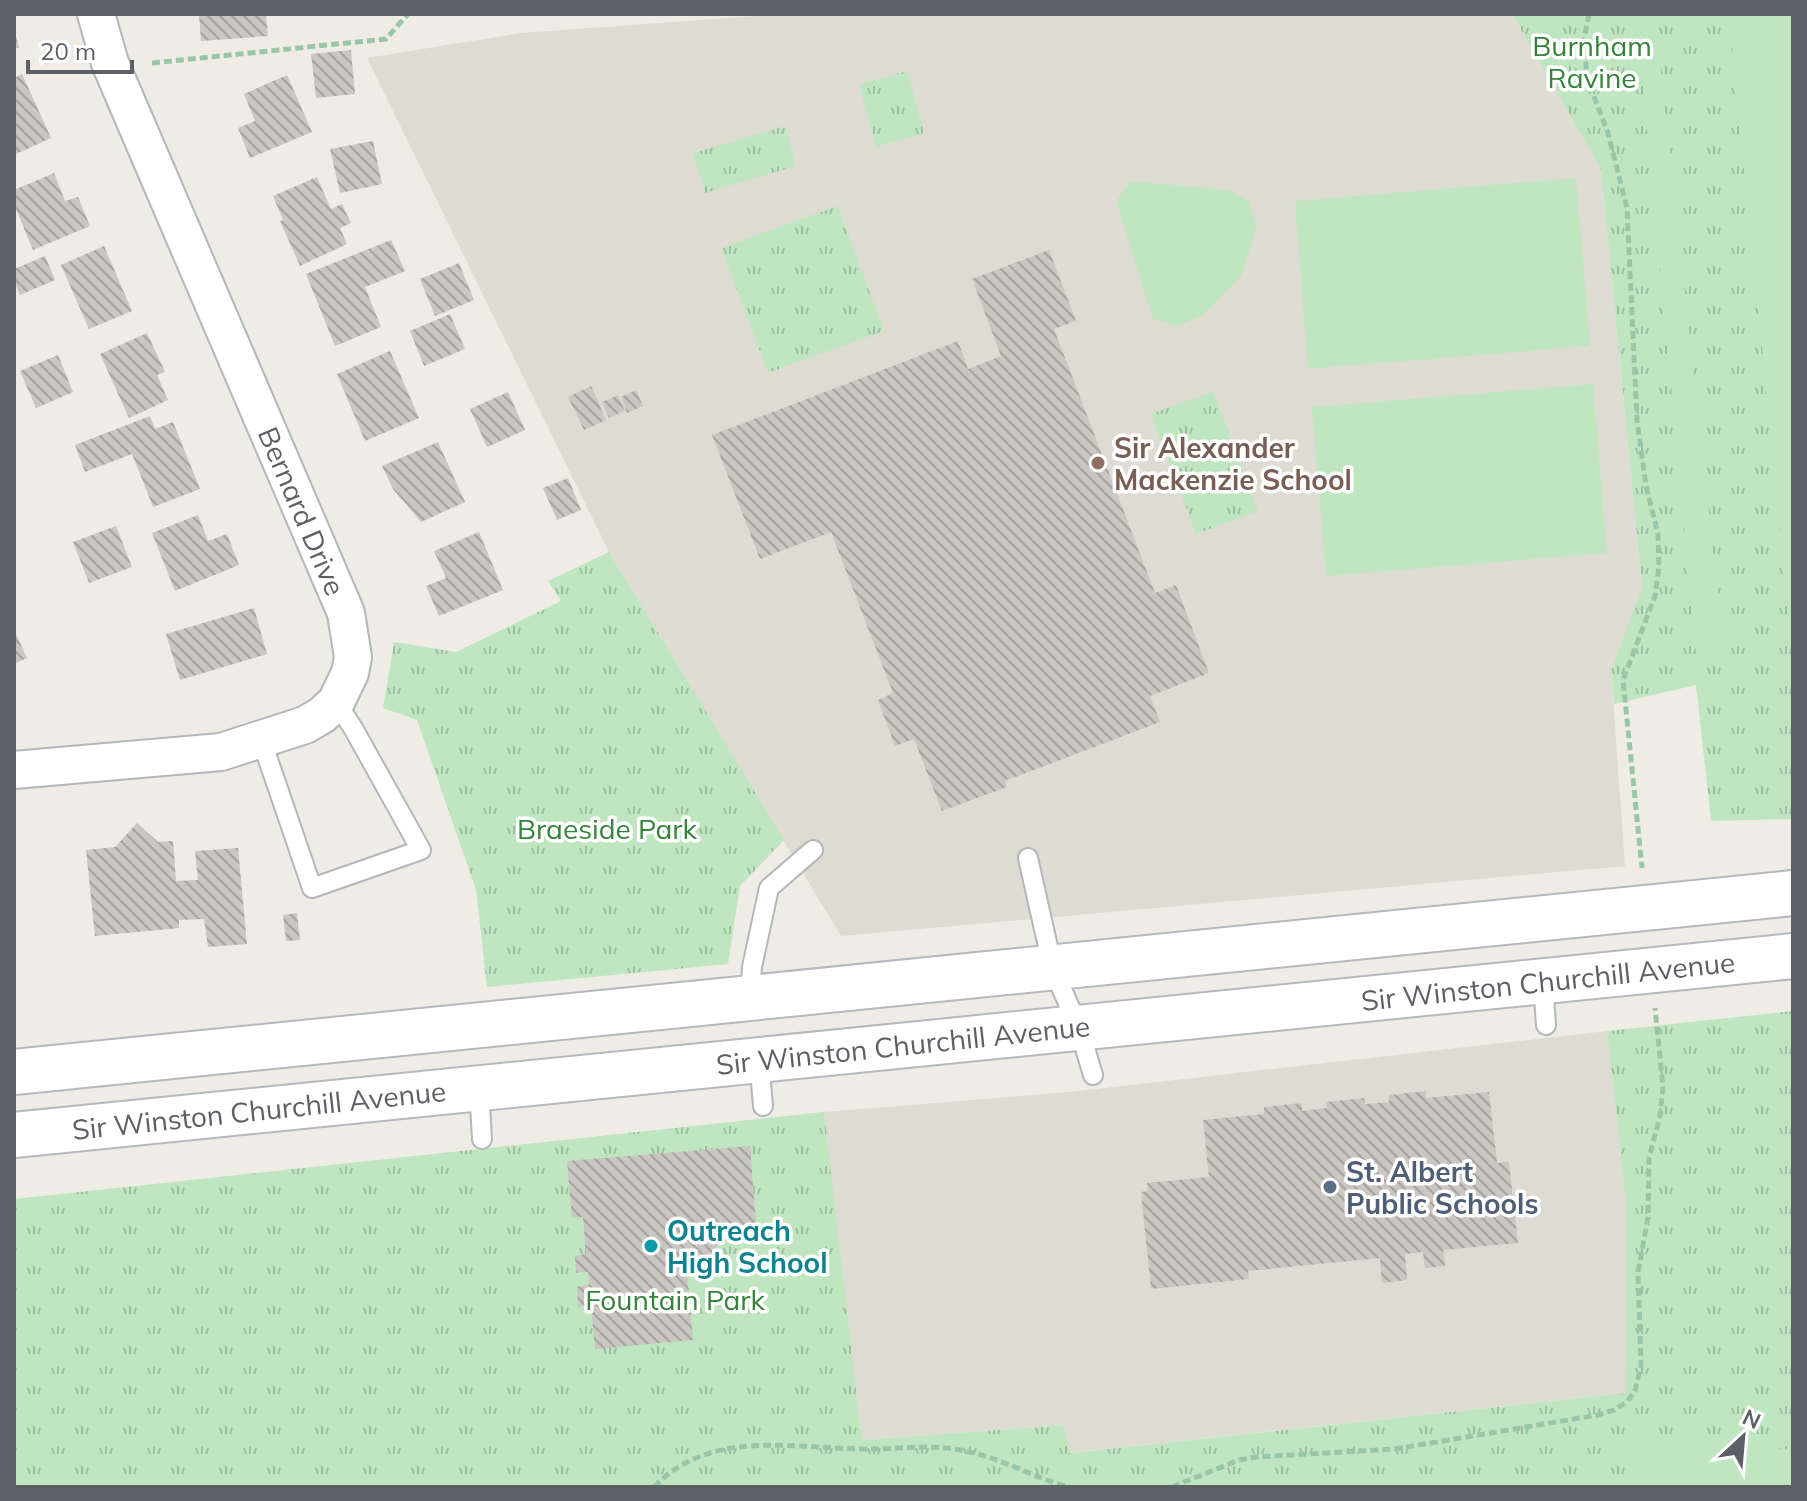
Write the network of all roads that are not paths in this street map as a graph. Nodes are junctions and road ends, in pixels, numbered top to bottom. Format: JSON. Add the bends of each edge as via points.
{"nodes":[{"id":1,"x":96,"y":14,"type":"edge"},
{"id":2,"x":336,"y":702,"type":"junction"},
{"id":3,"x":261,"y":739,"type":"junction"},
{"id":4,"x":14,"y":770,"type":"edge"},
{"id":5,"x":813,"y":850,"type":"dead end"},
{"id":6,"x":1028,"y":858,"type":"dead end"},
{"id":7,"x":1793,"y":893,"type":"edge"},
{"id":8,"x":1793,"y":956,"type":"edge"},
{"id":9,"x":1053,"y":969,"type":"junction"},
{"id":10,"x":1543,"y":982,"type":"junction"},
{"id":11,"x":750,"y":997,"type":"junction"},
{"id":12,"x":1546,"y":1025,"type":"dead end"},
{"id":13,"x":1079,"y":1028,"type":"junction"},
{"id":14,"x":759,"y":1059,"type":"junction"},
{"id":15,"x":14,"y":1072,"type":"edge"},
{"id":16,"x":1093,"y":1075,"type":"dead end"},
{"id":17,"x":479,"y":1088,"type":"junction"},
{"id":18,"x":763,"y":1106,"type":"dead end"},
{"id":19,"x":14,"y":1135,"type":"edge"},
{"id":20,"x":482,"y":1139,"type":"dead end"}],
"edges":[{"from":1,"to":2,"type":"street","name":"Bernard Drive","via":[[110,63],[346,613],[353,657]]},
{"from":2,"to":3,"type":"street","via":[[305,725]]},
{"from":2,"to":3,"type":"lane","via":[[421,850],[312,888]]},
{"from":3,"to":4,"type":"street","via":[[221,752]]},
{"from":5,"to":11,"type":"lane","via":[[769,888]]},
{"from":6,"to":9,"type":"lane"},
{"from":7,"to":9,"type":"main road"},
{"from":8,"to":10,"type":"main road","name":"Sir Winston Churchill Avenue"},
{"from":9,"to":11,"type":"main road"},
{"from":9,"to":13,"type":"lane"},
{"from":10,"to":12,"type":"lane"},
{"from":10,"to":13,"type":"main road","name":"Sir Winston Churchill Avenue"},
{"from":11,"to":15,"type":"main road"},
{"from":13,"to":14,"type":"main road","name":"Sir Winston Churchill Avenue"},
{"from":13,"to":16,"type":"lane"},
{"from":14,"to":17,"type":"main road","name":"Sir Winston Churchill Avenue"},
{"from":14,"to":18,"type":"lane"},
{"from":17,"to":19,"type":"main road","name":"Sir Winston Churchill Avenue"},
{"from":17,"to":20,"type":"lane"}]}
